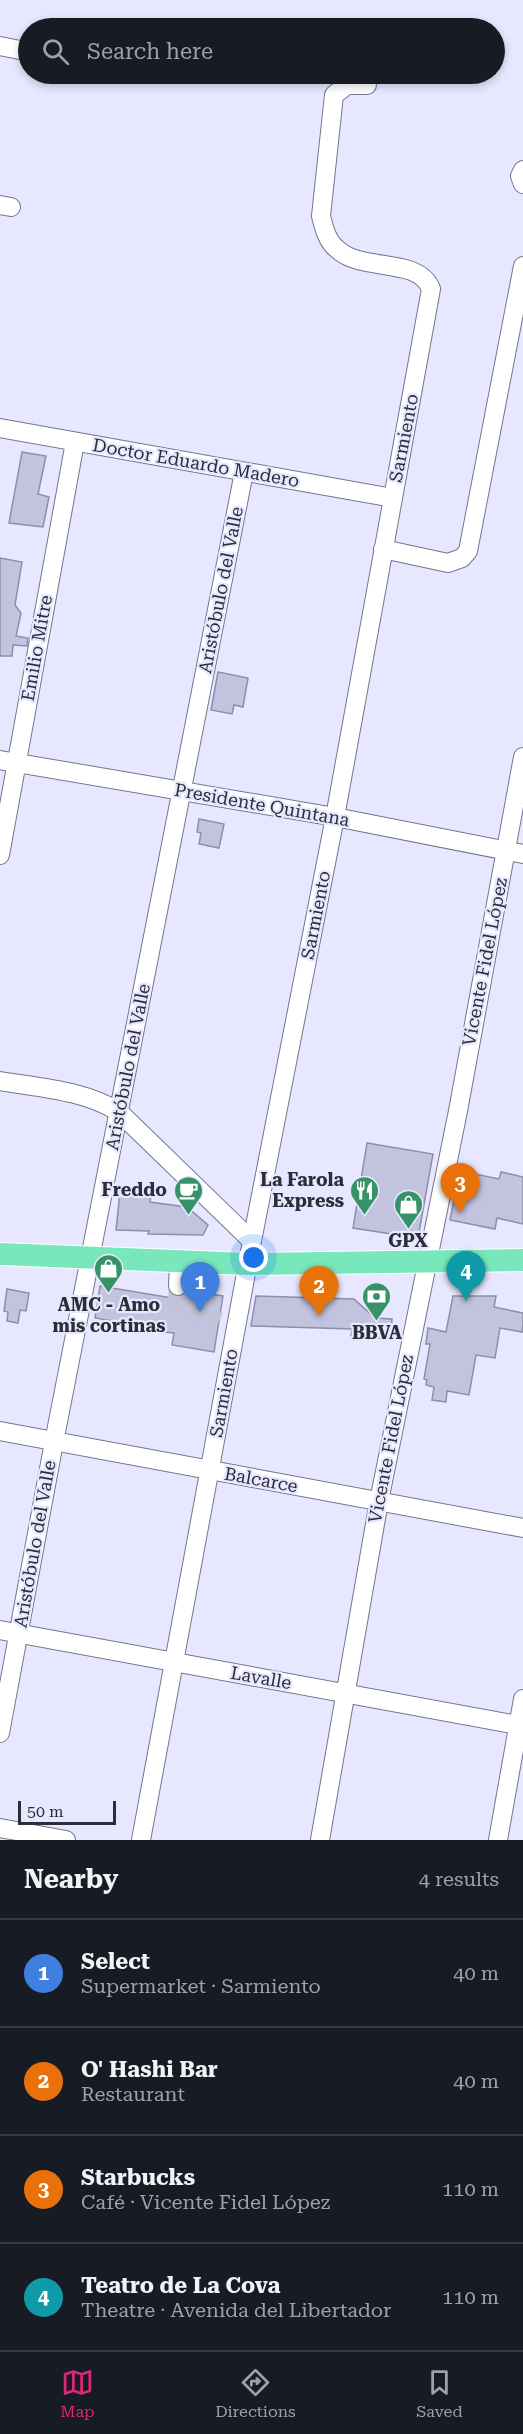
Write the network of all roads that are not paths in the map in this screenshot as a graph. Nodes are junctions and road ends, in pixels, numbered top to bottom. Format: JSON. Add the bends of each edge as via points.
{"nodes":[{"id":1,"x":0,"y":46,"type":"edge"},
{"id":2,"x":18,"y":50,"type":"edge"},
{"id":3,"x":367,"y":85,"type":"dead end"},
{"id":4,"x":523,"y":170,"type":"edge"},
{"id":5,"x":523,"y":184,"type":"edge"},
{"id":6,"x":523,"y":266,"type":"edge"},
{"id":7,"x":0,"y":428,"type":"edge"},
{"id":8,"x":75,"y":442,"type":"junction"},
{"id":9,"x":244,"y":472,"type":"junction"},
{"id":10,"x":393,"y":498,"type":"junction"},
{"id":11,"x":383,"y":549,"type":"junction"},
{"id":12,"x":523,"y":757,"type":"edge"},
{"id":13,"x":8,"y":761,"type":"edge"},
{"id":14,"x":181,"y":791,"type":"junction"},
{"id":15,"x":335,"y":817,"type":"junction"},
{"id":16,"x":514,"y":852,"type":"edge"},
{"id":17,"x":0,"y":855,"type":"edge"},
{"id":18,"x":0,"y":1081,"type":"edge"},
{"id":19,"x":119,"y":1113,"type":"junction"},
{"id":20,"x":252,"y":1241,"type":"junction"},
{"id":21,"x":0,"y":1254,"type":"edge"},
{"id":22,"x":91,"y":1257,"type":"junction"},
{"id":23,"x":523,"y":1260,"type":"edge"},
{"id":24,"x":190,"y":1261,"type":"junction"},
{"id":25,"x":426,"y":1262,"type":"junction"},
{"id":26,"x":248,"y":1264,"type":"junction"},
{"id":27,"x":178,"y":1286,"type":"dead end"},
{"id":28,"x":199,"y":1292,"type":"tunnel mouth"},
{"id":29,"x":219,"y":1321,"type":"tunnel mouth"},
{"id":30,"x":235,"y":1331,"type":"junction"},
{"id":31,"x":0,"y":1431,"type":"edge"},
{"id":32,"x":54,"y":1442,"type":"junction"},
{"id":33,"x":210,"y":1471,"type":"junction"},
{"id":34,"x":379,"y":1501,"type":"junction"},
{"id":35,"x":523,"y":1528,"type":"edge"},
{"id":36,"x":0,"y":1630,"type":"edge"},
{"id":37,"x":19,"y":1634,"type":"junction"},
{"id":38,"x":174,"y":1663,"type":"junction"},
{"id":39,"x":346,"y":1693,"type":"junction"},
{"id":40,"x":523,"y":1699,"type":"edge"},
{"id":41,"x":521,"y":1726,"type":"edge"},
{"id":42,"x":0,"y":1734,"type":"edge"},
{"id":43,"x":0,"y":1828,"type":"edge"},
{"id":44,"x":66,"y":1840,"type":"edge"},
{"id":45,"x":141,"y":1840,"type":"edge"},
{"id":46,"x":320,"y":1840,"type":"edge"},
{"id":47,"x":498,"y":1840,"type":"edge"}],
"edges":[{"from":1,"to":2,"type":"street"},
{"from":3,"to":10,"type":"street","name":"Sarmiento","via":[[347,85],[334,95],[321,216],[326,235],[345,255],[353,260],[418,272],[431,289]]},
{"from":4,"to":5,"type":"street"},
{"from":6,"to":11,"type":"street","via":[[468,551],[448,563]]},
{"from":7,"to":8,"type":"street","name":"Doctor Eduardo Madero"},
{"from":8,"to":9,"type":"street","name":"Doctor Eduardo Madero"},
{"from":8,"to":13,"type":"street","name":"Emilio Mitre"},
{"from":9,"to":10,"type":"street","name":"Doctor Eduardo Madero"},
{"from":9,"to":14,"type":"street","name":"Aristóbulo del Valle"},
{"from":10,"to":11,"type":"street","name":"Sarmiento"},
{"from":11,"to":15,"type":"street","name":"Sarmiento"},
{"from":12,"to":16,"type":"street","name":"Vicente Fidel López"},
{"from":13,"to":14,"type":"street","name":"Presidente Quintana"},
{"from":13,"to":17,"type":"street","name":"Emilio Mitre"},
{"from":14,"to":15,"type":"street","name":"Presidente Quintana"},
{"from":14,"to":19,"type":"street","name":"Aristóbulo del Valle"},
{"from":15,"to":16,"type":"street","name":"Presidente Quintana"},
{"from":15,"to":20,"type":"street","name":"Sarmiento"},
{"from":16,"to":25,"type":"street","name":"Vicente Fidel López"},
{"from":18,"to":19,"type":"street","via":[[83,1095]]},
{"from":19,"to":20,"type":"street"},
{"from":19,"to":22,"type":"street","name":"Aristóbulo del Valle"},
{"from":20,"to":26,"type":"street","name":"Sarmiento"},
{"from":21,"to":22,"type":"main road"},
{"from":22,"to":24,"type":"main road"},
{"from":22,"to":32,"type":"street","name":"Aristóbulo del Valle"},
{"from":23,"to":25,"type":"main road"},
{"from":24,"to":26,"type":"main road"},
{"from":24,"to":27,"type":"street"},
{"from":24,"to":28,"type":"street"},
{"from":25,"to":26,"type":"main road"},
{"from":25,"to":34,"type":"street","name":"Vicente Fidel López"},
{"from":26,"to":30,"type":"street","name":"Sarmiento"},
{"from":29,"to":30,"type":"street"},
{"from":30,"to":33,"type":"street","name":"Sarmiento"},
{"from":31,"to":32,"type":"street","name":"Balcarce"},
{"from":32,"to":33,"type":"street","name":"Balcarce"},
{"from":32,"to":37,"type":"street","name":"Aristóbulo del Valle"},
{"from":33,"to":34,"type":"street","name":"Balcarce"},
{"from":33,"to":38,"type":"street","name":"Sarmiento"},
{"from":34,"to":35,"type":"street","name":"Balcarce"},
{"from":34,"to":39,"type":"street","name":"Vicente Fidel López"},
{"from":36,"to":37,"type":"street","name":"Lavalle"},
{"from":37,"to":38,"type":"street","name":"Lavalle"},
{"from":37,"to":42,"type":"street","name":"Aristóbulo del Valle"},
{"from":38,"to":39,"type":"street","name":"Lavalle"},
{"from":38,"to":45,"type":"street","name":"Sarmiento"},
{"from":39,"to":41,"type":"street","name":"Lavalle"},
{"from":39,"to":46,"type":"street","name":"Vicente Fidel López"},
{"from":40,"to":41,"type":"street"},
{"from":41,"to":47,"type":"street"},
{"from":43,"to":44,"type":"street"}]}
